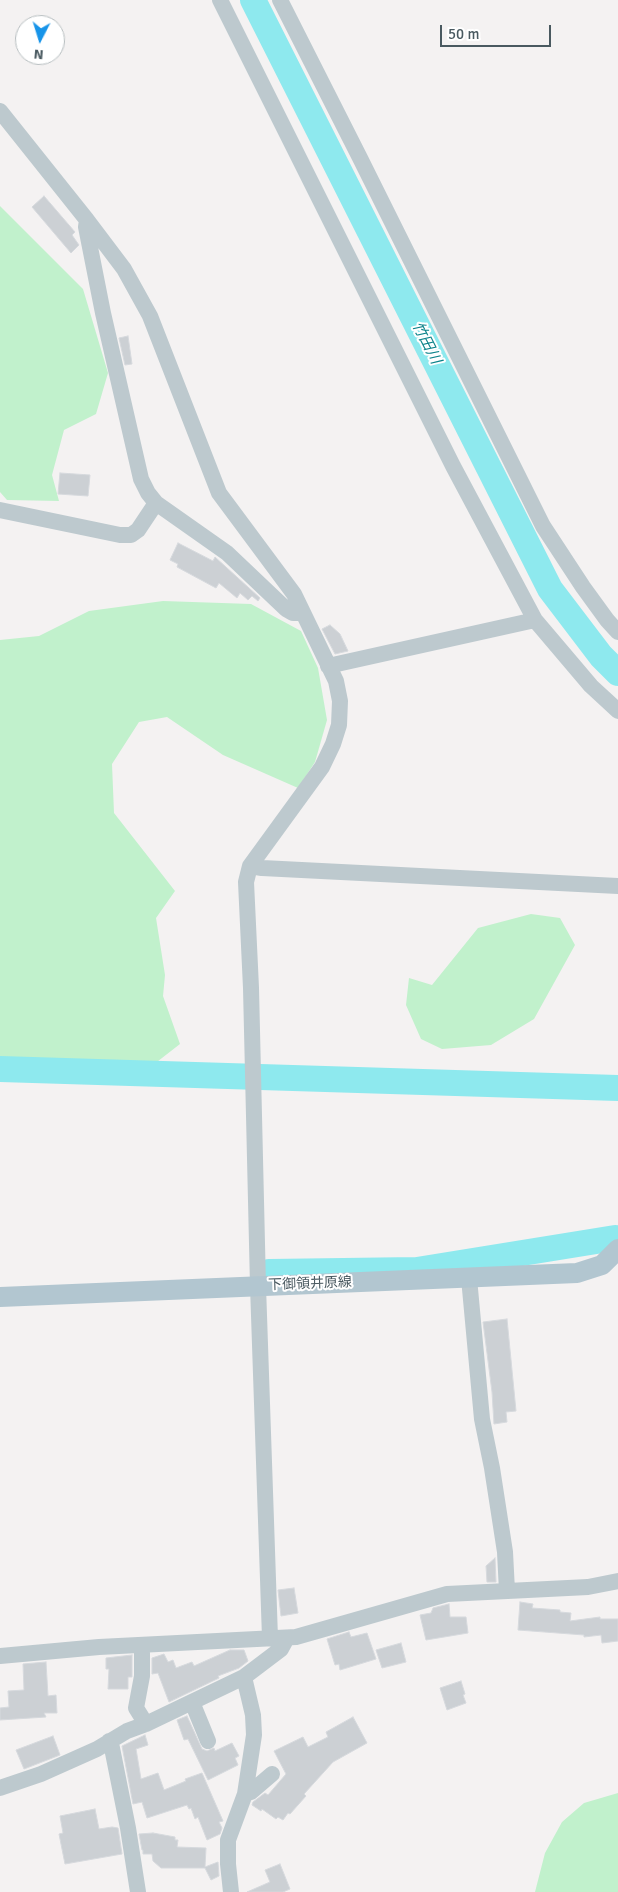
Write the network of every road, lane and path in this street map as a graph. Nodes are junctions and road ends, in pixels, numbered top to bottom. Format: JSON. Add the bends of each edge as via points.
{"nodes":[{"id":1,"x":220,"y":0,"type":"edge"},
{"id":2,"x":280,"y":0,"type":"edge"},
{"id":3,"x":0,"y":111,"type":"edge"},
{"id":4,"x":88,"y":220,"type":"junction"},
{"id":5,"x":156,"y":503,"type":"junction"},
{"id":6,"x":0,"y":510,"type":"edge"},
{"id":7,"x":303,"y":613,"type":"junction"},
{"id":8,"x":535,"y":620,"type":"junction"},
{"id":9,"x":618,"y":632,"type":"edge"},
{"id":10,"x":328,"y":666,"type":"junction"},
{"id":11,"x":618,"y":711,"type":"edge"},
{"id":12,"x":250,"y":866,"type":"junction"},
{"id":13,"x":618,"y":886,"type":"edge"},
{"id":14,"x":618,"y":1249,"type":"edge"},
{"id":15,"x":610,"y":1268,"type":"edge"},
{"id":16,"x":468,"y":1278,"type":"junction"},
{"id":17,"x":258,"y":1286,"type":"junction"},
{"id":18,"x":0,"y":1297,"type":"edge"},
{"id":19,"x":618,"y":1581,"type":"edge"},
{"id":20,"x":507,"y":1591,"type":"junction"},
{"id":21,"x":270,"y":1638,"type":"junction"},
{"id":22,"x":287,"y":1638,"type":"junction"},
{"id":23,"x":142,"y":1645,"type":"junction"},
{"id":24,"x":0,"y":1656,"type":"edge"},
{"id":25,"x":240,"y":1679,"type":"junction"},
{"id":26,"x":192,"y":1702,"type":"junction"},
{"id":27,"x":146,"y":1724,"type":"junction"},
{"id":28,"x":109,"y":1742,"type":"junction"},
{"id":29,"x":208,"y":1742,"type":"dead end"},
{"id":30,"x":244,"y":1745,"type":"dead end"},
{"id":31,"x":272,"y":1774,"type":"dead end"},
{"id":32,"x":0,"y":1788,"type":"edge"},
{"id":33,"x":245,"y":1794,"type":"junction"},
{"id":34,"x":138,"y":1892,"type":"edge"},
{"id":35,"x":232,"y":1892,"type":"edge"}],
"edges":[{"from":1,"to":8,"type":"street","via":[[453,466]]},
{"from":2,"to":9,"type":"street","via":[[543,526],[583,587]]},
{"from":3,"to":4,"type":"street"},
{"from":4,"to":5,"type":"street","via":[[86,227],[103,313],[141,479]]},
{"from":4,"to":7,"type":"street","via":[[124,269],[150,316],[219,493],[294,594]]},
{"from":5,"to":6,"type":"street","via":[[131,535]]},
{"from":5,"to":7,"type":"street","via":[[227,553],[286,609]]},
{"from":7,"to":10,"type":"street"},
{"from":8,"to":10,"type":"street"},
{"from":8,"to":11,"type":"street"},
{"from":10,"to":12,"type":"street","via":[[336,681],[340,701],[334,744],[322,767]]},
{"from":12,"to":13,"type":"street"},
{"from":12,"to":17,"type":"street","via":[[246,882]]},
{"from":14,"to":15,"type":"main road"},
{"from":15,"to":16,"type":"main road","name":"下御領井原線","via":[[577,1273]]},
{"from":16,"to":17,"type":"main road","name":"下御領井原線"},
{"from":16,"to":20,"type":"street","via":[[482,1419],[505,1552]]},
{"from":17,"to":18,"type":"main road","name":"下御領井原線"},
{"from":17,"to":21,"type":"street"},
{"from":19,"to":20,"type":"street","via":[[588,1587]]},
{"from":20,"to":22,"type":"street","via":[[448,1594]]},
{"from":21,"to":22,"type":"street"},
{"from":21,"to":23,"type":"street"},
{"from":22,"to":25,"type":"street","via":[[281,1649]]},
{"from":23,"to":24,"type":"street"},
{"from":23,"to":27,"type":"street","via":[[142,1676],[136,1708]]},
{"from":25,"to":26,"type":"street"},
{"from":25,"to":30,"type":"street"},
{"from":25,"to":33,"type":"street","via":[[253,1715],[254,1735]]},
{"from":26,"to":27,"type":"street"},
{"from":26,"to":29,"type":"street"},
{"from":27,"to":28,"type":"street"},
{"from":28,"to":32,"type":"street","via":[[41,1774]]},
{"from":28,"to":34,"type":"street"},
{"from":31,"to":33,"type":"street"},
{"from":33,"to":35,"type":"street","via":[[228,1840]]}]}
